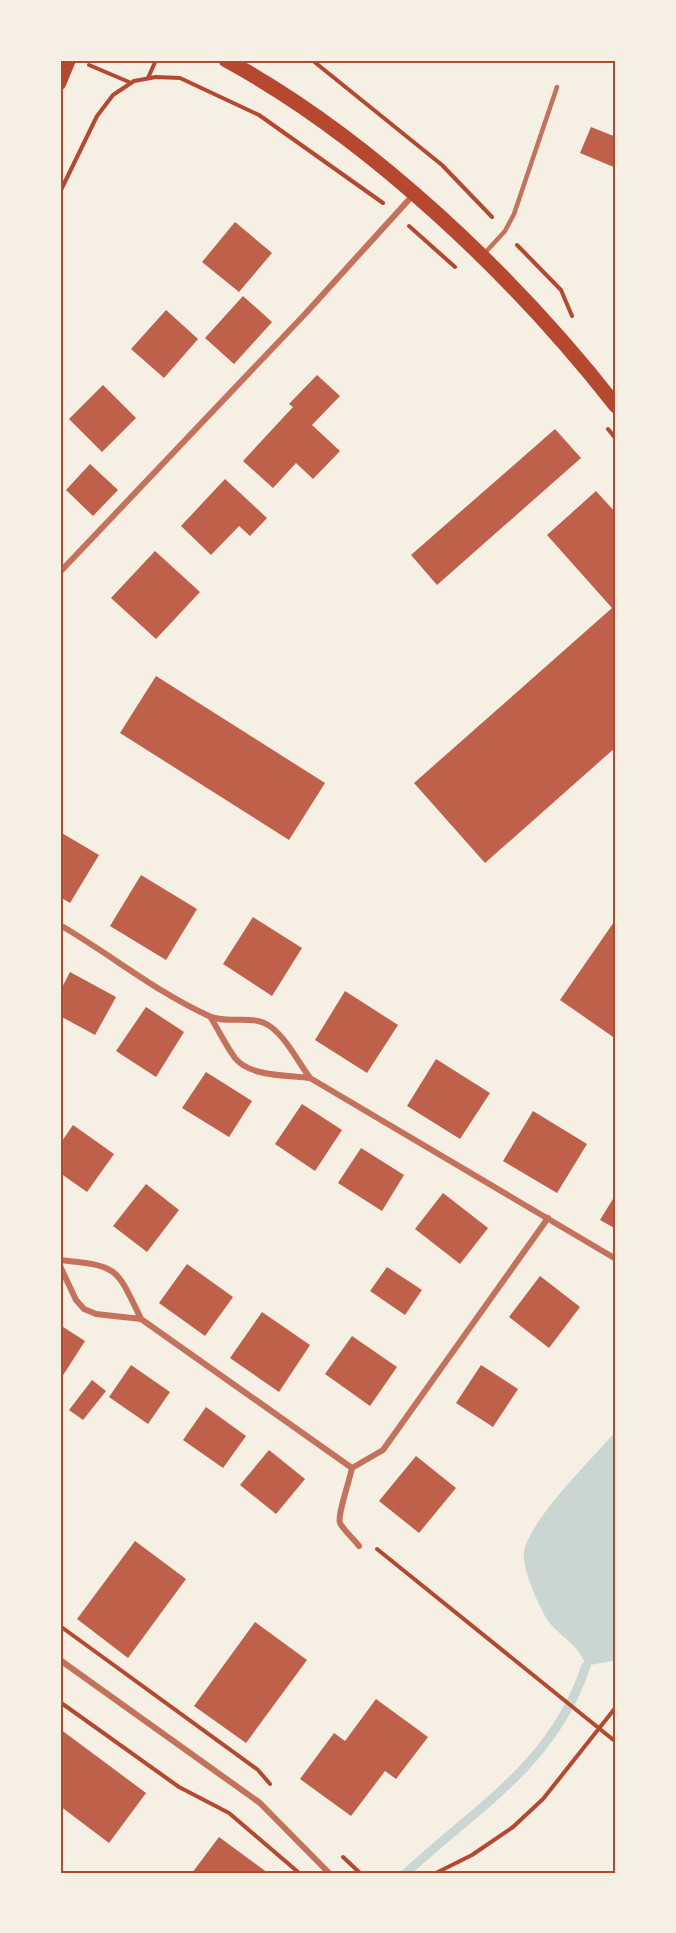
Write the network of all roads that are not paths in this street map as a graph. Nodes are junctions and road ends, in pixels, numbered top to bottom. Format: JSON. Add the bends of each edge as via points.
{"nodes":[{"id":1,"x":70,"y":60,"type":"edge"},
{"id":2,"x":226,"y":60,"type":"edge"},
{"id":3,"x":60,"y":84,"type":"edge"},
{"id":4,"x":557,"y":87,"type":"dead end"},
{"id":5,"x":414,"y":194,"type":"junction"},
{"id":6,"x":481,"y":257,"type":"junction"},
{"id":7,"x":616,"y":406,"type":"edge"},
{"id":8,"x":60,"y":572,"type":"edge"},
{"id":9,"x":60,"y":925,"type":"edge"},
{"id":10,"x":211,"y":1018,"type":"junction"},
{"id":11,"x":310,"y":1078,"type":"junction"},
{"id":12,"x":548,"y":1218,"type":"junction"},
{"id":13,"x":616,"y":1258,"type":"edge"},
{"id":14,"x":60,"y":1260,"type":"edge"},
{"id":15,"x":60,"y":1266,"type":"edge"},
{"id":16,"x":141,"y":1320,"type":"junction"},
{"id":17,"x":352,"y":1468,"type":"junction"},
{"id":18,"x":358,"y":1546,"type":"road end"},
{"id":19,"x":60,"y":1660,"type":"edge"},
{"id":20,"x":329,"y":1873,"type":"edge"}],
"edges":[{"from":1,"to":3,"type":"main road"},
{"from":2,"to":5,"type":"main road","via":[[349,141]]},
{"from":4,"to":6,"type":"lane","via":[[525,187],[505,231]]},
{"from":5,"to":6,"type":"main road"},
{"from":5,"to":8,"type":"street"},
{"from":6,"to":7,"type":"main road","via":[[548,326]]},
{"from":9,"to":10,"type":"street"},
{"from":10,"to":11,"type":"street","via":[[269,1025]]},
{"from":10,"to":11,"type":"street","via":[[244,1066]]},
{"from":11,"to":12,"type":"street"},
{"from":12,"to":13,"type":"street"},
{"from":12,"to":17,"type":"street","via":[[383,1450]]},
{"from":14,"to":16,"type":"street","via":[[102,1264],[113,1270],[121,1278]]},
{"from":15,"to":16,"type":"street","via":[[84,1308],[96,1314]]},
{"from":16,"to":17,"type":"street"},
{"from":17,"to":18,"type":"street","via":[[338,1515]]},
{"from":19,"to":20,"type":"street","via":[[260,1803]]}]}
